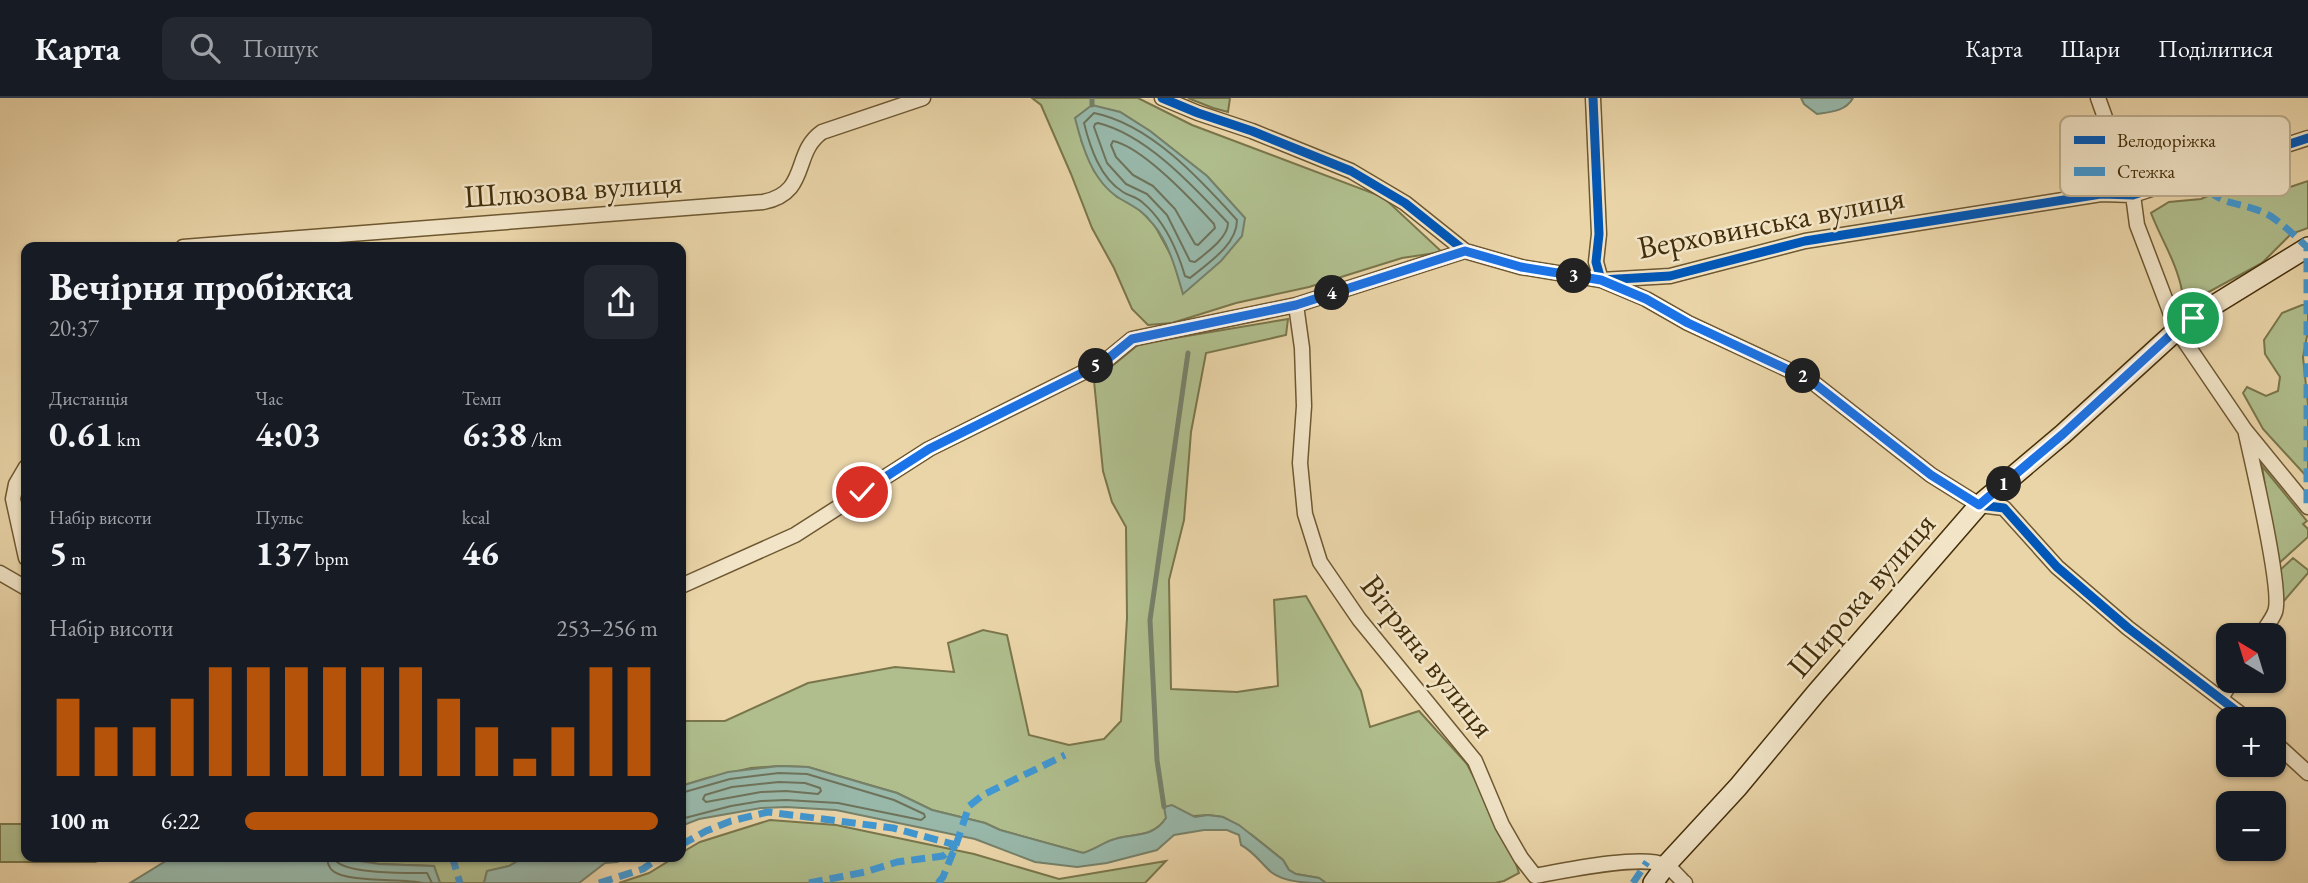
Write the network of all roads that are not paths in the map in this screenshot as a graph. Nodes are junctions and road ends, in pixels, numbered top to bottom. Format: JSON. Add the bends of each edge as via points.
{"nodes":[{"id":1,"x":923,"y":98,"type":"edge"},
{"id":2,"x":1162,"y":98,"type":"edge"},
{"id":3,"x":1593,"y":98,"type":"edge"},
{"id":4,"x":2098,"y":98,"type":"edge"},
{"id":5,"x":2104,"y":116,"type":"edge"},
{"id":6,"x":2308,"y":138,"type":"edge"},
{"id":7,"x":2290,"y":144,"type":"edge"},
{"id":8,"x":2088,"y":196,"type":"edge"},
{"id":9,"x":2133,"y":196,"type":"edge"},
{"id":10,"x":246,"y":242,"type":"edge"},
{"id":11,"x":2308,"y":247,"type":"edge"},
{"id":12,"x":1465,"y":251,"type":"junction"},
{"id":13,"x":1601,"y":280,"type":"junction"},
{"id":14,"x":1296,"y":305,"type":"junction"},
{"id":15,"x":2176,"y":330,"type":"junction"},
{"id":16,"x":2245,"y":430,"type":"junction"},
{"id":17,"x":21,"y":476,"type":"edge"},
{"id":18,"x":1979,"y":505,"type":"junction"},
{"id":19,"x":2308,"y":507,"type":"edge"},
{"id":20,"x":21,"y":535,"type":"edge"},
{"id":21,"x":0,"y":573,"type":"edge"},
{"id":22,"x":686,"y":584,"type":"edge"},
{"id":23,"x":21,"y":585,"type":"edge"},
{"id":24,"x":2268,"y":623,"type":"edge"},
{"id":25,"x":2224,"y":693,"type":"edge"},
{"id":26,"x":2221,"y":698,"type":"junction"},
{"id":27,"x":2232,"y":707,"type":"edge"},
{"id":28,"x":2286,"y":753,"type":"edge"},
{"id":29,"x":2308,"y":773,"type":"edge"},
{"id":30,"x":1666,"y":865,"type":"junction"},
{"id":31,"x":1653,"y":883,"type":"edge"},
{"id":32,"x":1685,"y":883,"type":"edge"}],
"edges":[{"from":1,"to":10,"type":"street","name":"Шлюзова вулиця","via":[[822,132],[809,145],[784,196],[773,200]]},
{"from":2,"to":12,"type":"street","via":[[1351,171],[1405,203]]},
{"from":3,"to":13,"type":"street","name":"Верховинська вулиця","via":[[1599,234],[1596,262]]},
{"from":4,"to":5,"type":"street"},
{"from":6,"to":7,"type":"street"},
{"from":8,"to":13,"type":"street","name":"Верховинська вулиця","via":[[1805,241],[1670,276]]},
{"from":9,"to":15,"type":"street","via":[[2137,225]]},
{"from":11,"to":15,"type":"main road","name":"Широка вулиця"},
{"from":12,"to":13,"type":"street","via":[[1521,267]]},
{"from":12,"to":14,"type":"street"},
{"from":13,"to":18,"type":"street","via":[[1810,380],[1931,475]]},
{"from":14,"to":22,"type":"street","via":[[1132,339],[1104,362],[929,449],[795,535]]},
{"from":14,"to":30,"type":"street","name":"Вітряна вулиця","via":[[1304,406],[1300,463],[1305,514],[1321,562],[1359,619],[1475,761],[1502,825],[1535,876],[1605,864]]},
{"from":15,"to":16,"type":"street"},
{"from":15,"to":18,"type":"main road","name":"Широка вулиця"},
{"from":16,"to":19,"type":"street"},
{"from":16,"to":24,"type":"street","via":[[2276,588],[2276,611]]},
{"from":17,"to":20,"type":"street","via":[[13,499]]},
{"from":18,"to":26,"type":"street","via":[[2004,508],[2057,567]]},
{"from":18,"to":30,"type":"main road","name":"Широка вулиця"},
{"from":21,"to":23,"type":"street"},
{"from":25,"to":26,"type":"street"},
{"from":26,"to":27,"type":"street"},
{"from":28,"to":29,"type":"street"},
{"from":30,"to":31,"type":"main road","name":"Широка вулиця"},
{"from":30,"to":32,"type":"street"}]}
